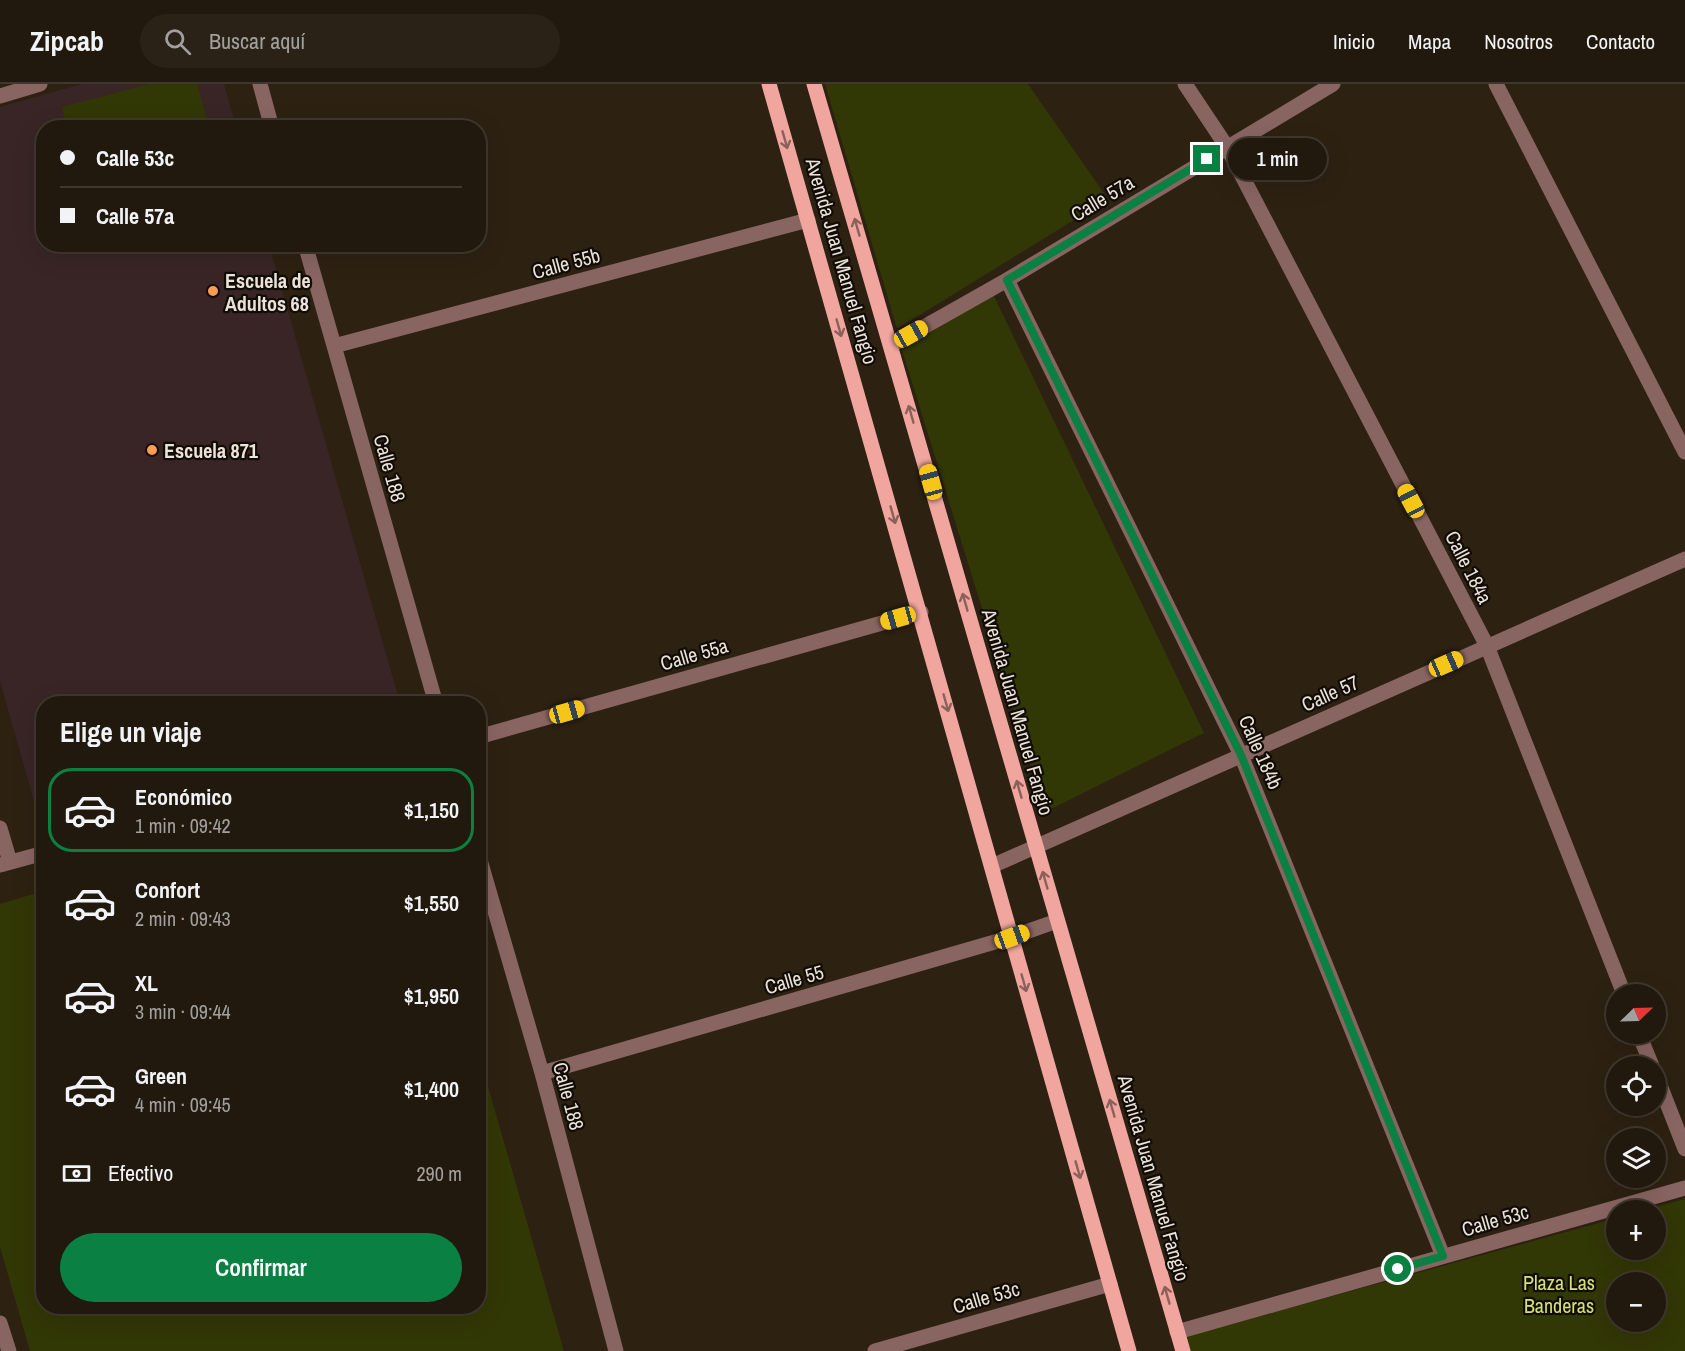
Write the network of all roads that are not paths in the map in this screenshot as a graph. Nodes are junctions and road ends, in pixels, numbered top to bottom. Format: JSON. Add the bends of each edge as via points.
{"nodes":[{"id":1,"x":40,"y":84,"type":"edge"},
{"id":2,"x":260,"y":84,"type":"edge"},
{"id":3,"x":769,"y":84,"type":"edge"},
{"id":4,"x":814,"y":84,"type":"edge"},
{"id":5,"x":1185,"y":84,"type":"edge"},
{"id":6,"x":1333,"y":84,"type":"edge"},
{"id":7,"x":1496,"y":84,"type":"edge"},
{"id":8,"x":0,"y":96,"type":"edge"},
{"id":9,"x":270,"y":120,"type":"edge"},
{"id":10,"x":1227,"y":147,"type":"junction"},
{"id":11,"x":808,"y":220,"type":"junction"},
{"id":12,"x":307,"y":252,"type":"edge"},
{"id":13,"x":1007,"y":280,"type":"junction"},
{"id":14,"x":892,"y":345,"type":"junction"},
{"id":15,"x":334,"y":346,"type":"junction"},
{"id":16,"x":1685,"y":452,"type":"edge"},
{"id":17,"x":1685,"y":559,"type":"edge"},
{"id":18,"x":921,"y":612,"type":"junction"},
{"id":19,"x":1487,"y":646,"type":"junction"},
{"id":20,"x":434,"y":696,"type":"edge"},
{"id":21,"x":486,"y":735,"type":"edge"},
{"id":22,"x":1241,"y":755,"type":"junction"},
{"id":23,"x":0,"y":828,"type":"edge"},
{"id":24,"x":1035,"y":846,"type":"junction"},
{"id":25,"x":36,"y":855,"type":"edge"},
{"id":26,"x":5,"y":864,"type":"edge"},
{"id":27,"x":992,"y":866,"type":"junction"},
{"id":28,"x":486,"y":880,"type":"edge"},
{"id":29,"x":1057,"y":921,"type":"junction"},
{"id":30,"x":1012,"y":937,"type":"junction"},
{"id":31,"x":1620,"y":984,"type":"edge"},
{"id":32,"x":542,"y":1073,"type":"junction"},
{"id":33,"x":1666,"y":1101,"type":"edge"},
{"id":34,"x":1685,"y":1149,"type":"edge"},
{"id":35,"x":1685,"y":1188,"type":"edge"},
{"id":36,"x":1443,"y":1256,"type":"junction"},
{"id":37,"x":1110,"y":1284,"type":"junction"},
{"id":38,"x":0,"y":1323,"type":"edge"},
{"id":39,"x":1177,"y":1332,"type":"junction"},
{"id":40,"x":9,"y":1351,"type":"edge"},
{"id":41,"x":616,"y":1351,"type":"edge"},
{"id":42,"x":875,"y":1351,"type":"edge"},
{"id":43,"x":1129,"y":1351,"type":"edge"},
{"id":44,"x":1183,"y":1351,"type":"edge"}],
"edges":[{"from":1,"to":8,"type":"street"},
{"from":2,"to":9,"type":"street"},
{"from":3,"to":11,"type":"main road","name":"Avenida Juan Manuel Fangio","one_way":true},
{"from":14,"to":4,"type":"main road","name":"Avenida Juan Manuel Fangio","one_way":true},
{"from":5,"to":10,"type":"street","name":"Calle 184a"},
{"from":6,"to":10,"type":"street","name":"Calle 57a"},
{"from":7,"to":16,"type":"street"},
{"from":10,"to":13,"type":"street","name":"Calle 57a"},
{"from":10,"to":19,"type":"street","name":"Calle 184a"},
{"from":11,"to":15,"type":"street","name":"Calle 55b"},
{"from":11,"to":18,"type":"main road","name":"Avenida Juan Manuel Fangio","one_way":true},
{"from":12,"to":15,"type":"street","name":"Calle 188"},
{"from":13,"to":14,"type":"street","name":"Calle 57a"},
{"from":13,"to":22,"type":"street","name":"Calle 184b"},
{"from":24,"to":14,"type":"main road","name":"Avenida Juan Manuel Fangio","one_way":true},
{"from":15,"to":20,"type":"street","name":"Calle 188"},
{"from":17,"to":19,"type":"street","name":"Calle 57"},
{"from":18,"to":21,"type":"street","name":"Calle 55a"},
{"from":18,"to":27,"type":"main road","name":"Avenida Juan Manuel Fangio","one_way":true},
{"from":19,"to":22,"type":"street","name":"Calle 57"},
{"from":19,"to":31,"type":"street","name":"Calle 184a"},
{"from":22,"to":24,"type":"street","name":"Calle 57"},
{"from":22,"to":36,"type":"street","name":"Calle 184b"},
{"from":23,"to":26,"type":"street"},
{"from":24,"to":27,"type":"street","name":"Calle 57"},
{"from":29,"to":24,"type":"main road","name":"Avenida Juan Manuel Fangio","one_way":true},
{"from":25,"to":26,"type":"street"},
{"from":27,"to":30,"type":"main road","name":"Avenida Juan Manuel Fangio"},
{"from":28,"to":32,"type":"street","name":"Calle 188"},
{"from":29,"to":30,"type":"street","name":"Calle 55"},
{"from":39,"to":29,"type":"main road","name":"Avenida Juan Manuel Fangio","one_way":true},
{"from":30,"to":32,"type":"street","name":"Calle 55"},
{"from":30,"to":37,"type":"main road","name":"Avenida Juan Manuel Fangio","one_way":true},
{"from":32,"to":41,"type":"street","name":"Calle 188"},
{"from":33,"to":34,"type":"street"},
{"from":35,"to":36,"type":"street","name":"Calle 53c"},
{"from":36,"to":39,"type":"street","name":"Calle 53c"},
{"from":37,"to":42,"type":"street","name":"Calle 53c"},
{"from":37,"to":43,"type":"main road","name":"Avenida Juan Manuel Fangio"},
{"from":38,"to":40,"type":"street"},
{"from":39,"to":44,"type":"main road","name":"Avenida Juan Manuel Fangio"}]}
